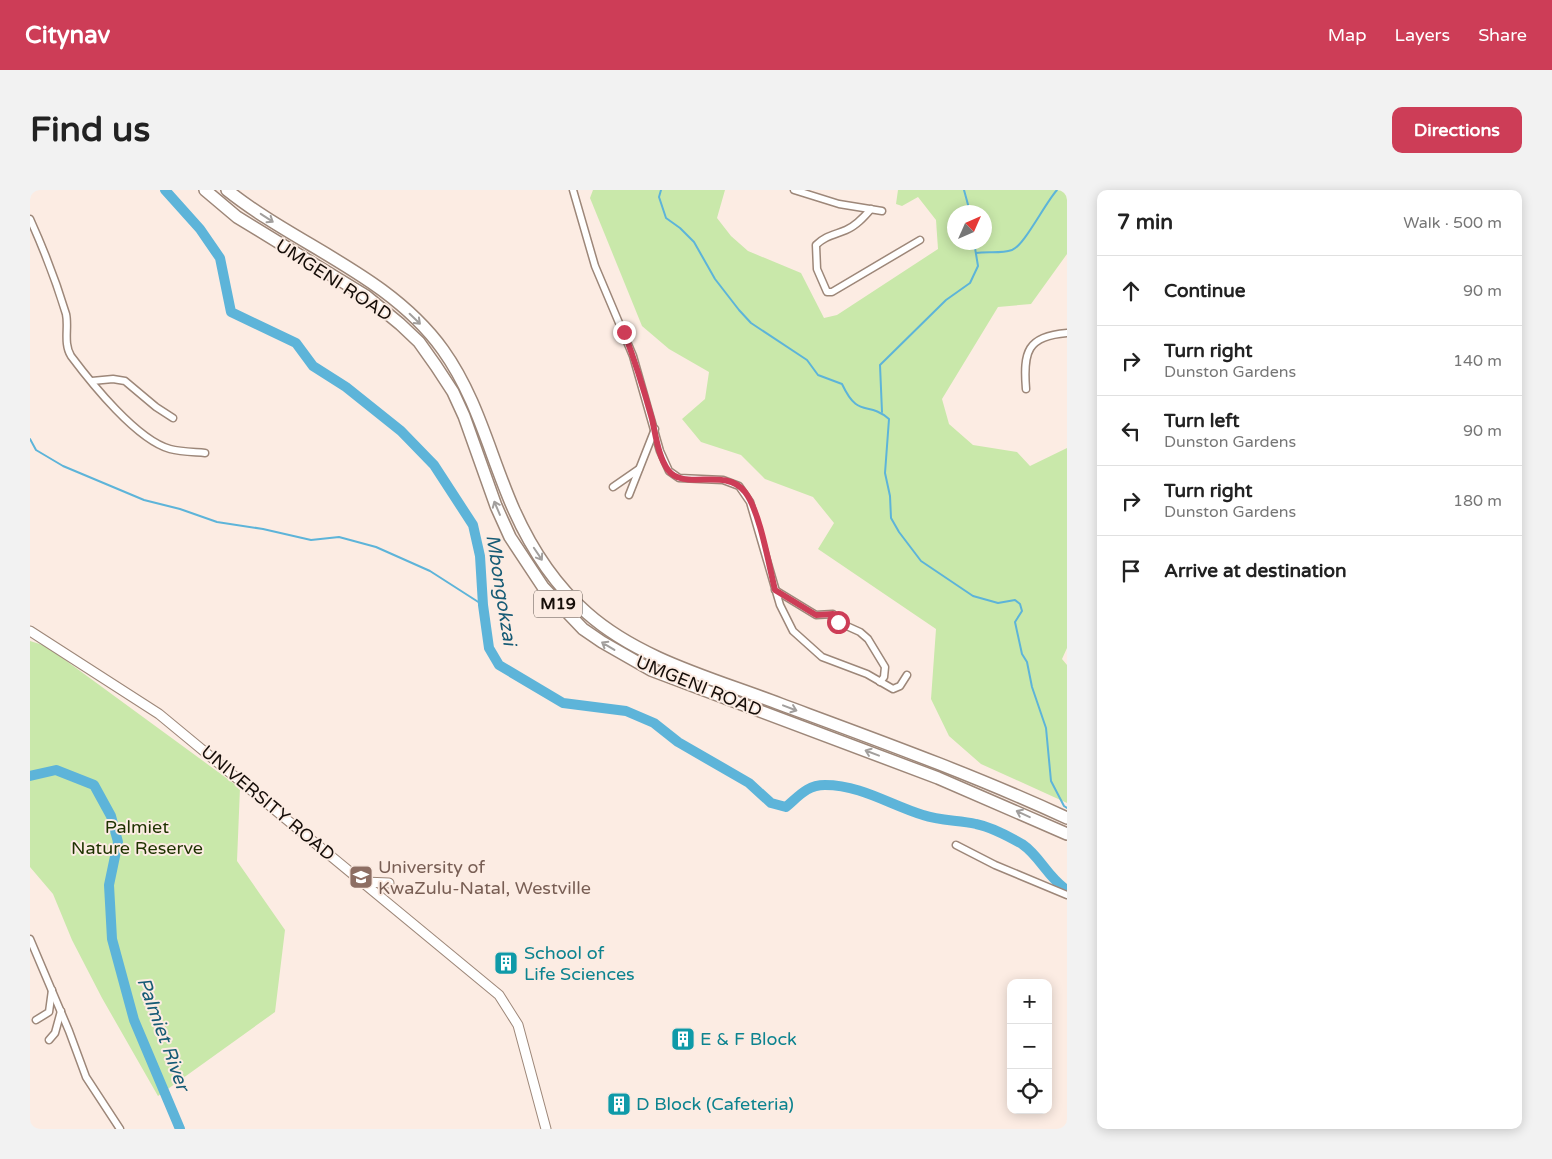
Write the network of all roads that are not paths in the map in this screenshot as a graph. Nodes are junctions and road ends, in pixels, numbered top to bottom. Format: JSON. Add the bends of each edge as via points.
{"nodes":[{"id":1,"x":205,"y":190,"type":"edge"},
{"id":2,"x":227,"y":190,"type":"edge"},
{"id":3,"x":573,"y":190,"type":"edge"},
{"id":4,"x":794,"y":190,"type":"edge"},
{"id":5,"x":871,"y":209,"type":"junction"},
{"id":6,"x":882,"y":211,"type":"dead end"},
{"id":7,"x":30,"y":219,"type":"edge"},
{"id":8,"x":920,"y":240,"type":"dead end"},
{"id":9,"x":1067,"y":333,"type":"edge"},
{"id":10,"x":92,"y":381,"type":"junction"},
{"id":11,"x":1026,"y":389,"type":"dead end"},
{"id":12,"x":173,"y":418,"type":"dead end"},
{"id":13,"x":654,"y":429,"type":"junction"},
{"id":14,"x":205,"y":453,"type":"dead end"},
{"id":15,"x":639,"y":469,"type":"junction"},
{"id":16,"x":613,"y":487,"type":"dead end"},
{"id":17,"x":629,"y":495,"type":"dead end"},
{"id":18,"x":775,"y":590,"type":"junction"},
{"id":19,"x":30,"y":632,"type":"edge"},
{"id":20,"x":907,"y":675,"type":"dead end"},
{"id":21,"x":880,"y":682,"type":"junction"},
{"id":22,"x":1067,"y":818,"type":"edge"},
{"id":23,"x":1067,"y":834,"type":"edge"},
{"id":24,"x":956,"y":845,"type":"dead end"},
{"id":25,"x":364,"y":882,"type":"junction"},
{"id":26,"x":388,"y":883,"type":"dead end"},
{"id":27,"x":1067,"y":895,"type":"edge"},
{"id":28,"x":30,"y":939,"type":"edge"},
{"id":29,"x":52,"y":990,"type":"junction"},
{"id":30,"x":61,"y":1011,"type":"junction"},
{"id":31,"x":36,"y":1020,"type":"dead end"},
{"id":32,"x":49,"y":1040,"type":"dead end"},
{"id":33,"x":120,"y":1129,"type":"edge"},
{"id":34,"x":546,"y":1129,"type":"edge"}],
"edges":[{"from":23,"to":1,"type":"highway","name":"UMGENI ROAD","number":"M19","one_way":true,"via":[[938,778],[651,670],[583,628],[543,587],[520,554],[496,506],[453,392],[419,342],[366,296],[237,217]]},
{"from":2,"to":22,"type":"highway","name":"UMGENI ROAD","number":"M19","one_way":true,"via":[[274,224],[370,281],[402,306],[436,341],[471,396],[527,537],[560,584],[587,613],[659,658],[944,765]]},
{"from":3,"to":13,"type":"street","via":[[595,266],[630,348]]},
{"from":4,"to":5,"type":"street","via":[[839,204]]},
{"from":5,"to":6,"type":"street"},
{"from":5,"to":8,"type":"street","via":[[858,223],[816,245],[817,269],[827,292],[852,281]]},
{"from":7,"to":10,"type":"street","via":[[47,258],[66,317],[68,352]]},
{"from":9,"to":11,"type":"street","via":[[1044,336],[1031,347],[1025,358]]},
{"from":10,"to":12,"type":"street","via":[[125,381]]},
{"from":10,"to":14,"type":"street","via":[[144,435],[169,449]]},
{"from":13,"to":15,"type":"street"},
{"from":13,"to":18,"type":"street","via":[[663,459],[673,475],[685,479],[728,480],[746,493],[756,517]]},
{"from":15,"to":16,"type":"street"},
{"from":15,"to":17,"type":"street"},
{"from":18,"to":21,"type":"street","via":[[785,617],[808,647],[833,663],[867,674]]},
{"from":18,"to":21,"type":"street","via":[[816,615],[833,614],[840,624],[864,634],[885,667]]},
{"from":19,"to":25,"type":"street","name":"UNIVERSITY ROAD","via":[[159,714]]},
{"from":20,"to":21,"type":"street","via":[[897,688],[889,688]]},
{"from":24,"to":27,"type":"street"},
{"from":25,"to":26,"type":"street"},
{"from":25,"to":34,"type":"street","name":"UNIVERSITY ROAD","via":[[488,985],[507,1005],[518,1026]]},
{"from":28,"to":29,"type":"street"},
{"from":29,"to":30,"type":"street"},
{"from":29,"to":31,"type":"street","via":[[49,1012]]},
{"from":30,"to":32,"type":"street","via":[[55,1033]]},
{"from":30,"to":33,"type":"street","via":[[86,1077]]}]}
